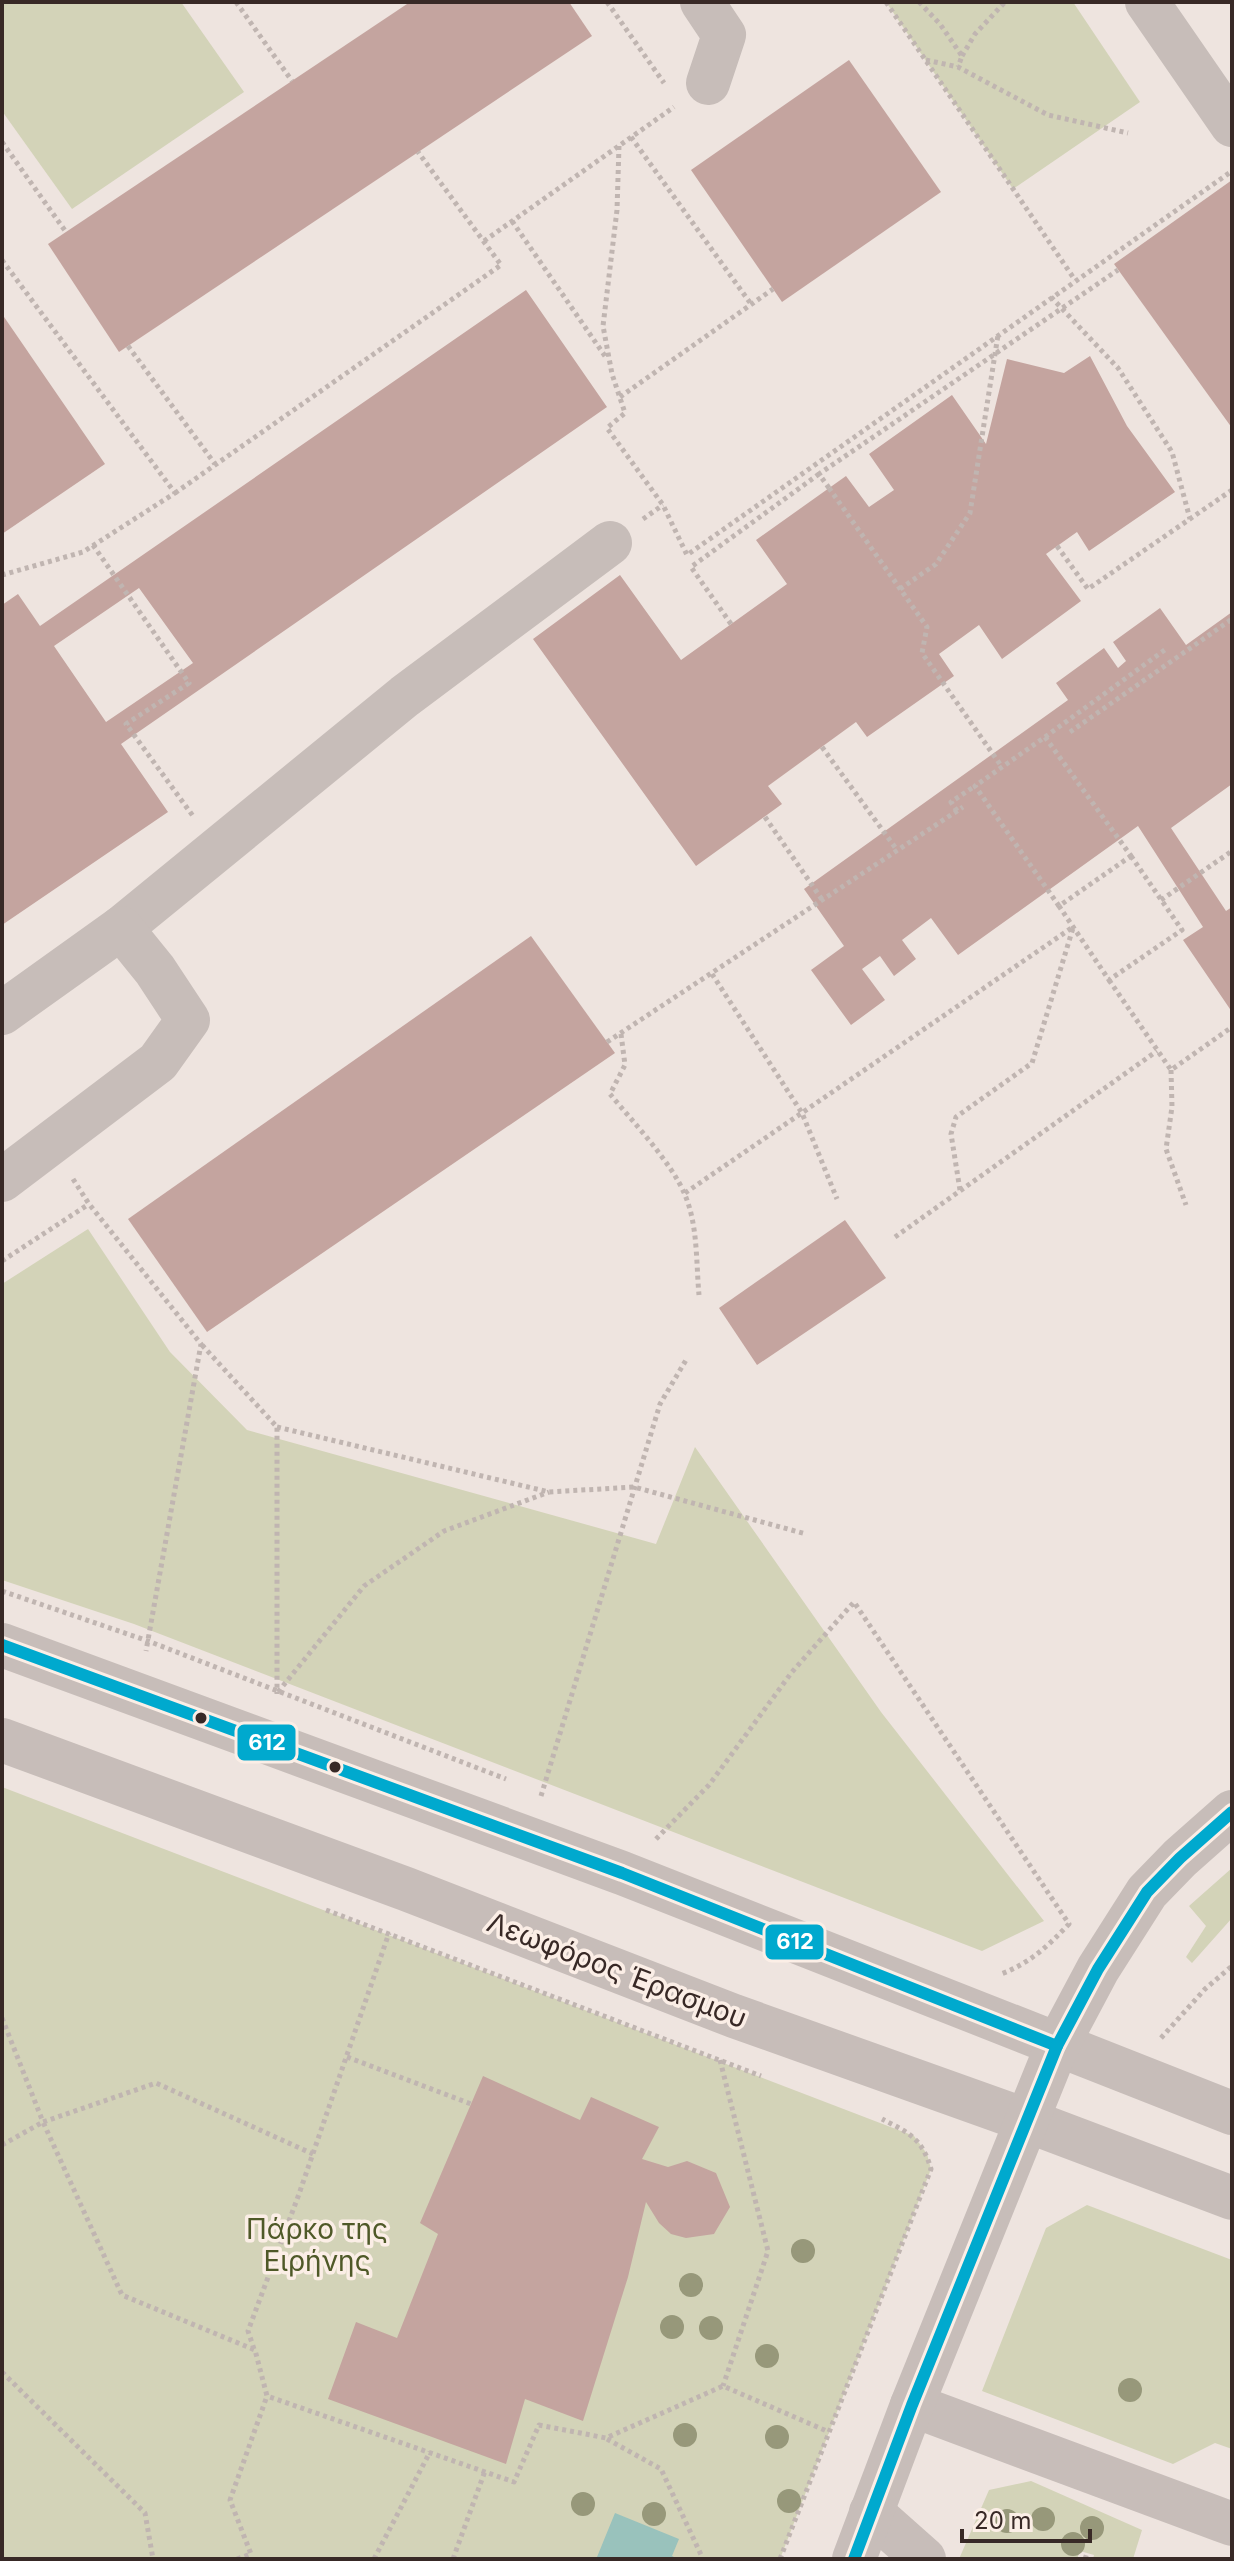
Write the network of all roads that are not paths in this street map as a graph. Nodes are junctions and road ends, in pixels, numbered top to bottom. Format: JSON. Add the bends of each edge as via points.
{"nodes":[{"id":1,"x":1147,"y":2,"type":"edge"},
{"id":2,"x":721,"y":13,"type":"edge"},
{"id":3,"x":693,"y":94,"type":"road end"},
{"id":4,"x":1232,"y":125,"type":"edge"},
{"id":5,"x":610,"y":543,"type":"dead end"},
{"id":6,"x":121,"y":928,"type":"junction"},
{"id":7,"x":2,"y":1013,"type":"edge"},
{"id":8,"x":2,"y":1180,"type":"edge"},
{"id":9,"x":2,"y":1645,"type":"edge"},
{"id":10,"x":2,"y":1740,"type":"edge"},
{"id":11,"x":1232,"y":1812,"type":"edge"},
{"id":12,"x":1057,"y":2046,"type":"junction"},
{"id":13,"x":1232,"y":2113,"type":"edge"},
{"id":14,"x":1028,"y":2121,"type":"junction"},
{"id":15,"x":1232,"y":2198,"type":"edge"},
{"id":16,"x":912,"y":2405,"type":"junction"},
{"id":17,"x":871,"y":2512,"type":"junction"},
{"id":18,"x":1232,"y":2524,"type":"edge"},
{"id":19,"x":854,"y":2559,"type":"edge"},
{"id":20,"x":924,"y":2559,"type":"edge"}],
"edges":[{"from":1,"to":4,"type":"street"},
{"from":2,"to":3,"type":"street"},
{"from":5,"to":6,"type":"street","via":[[405,696]]},
{"from":6,"to":7,"type":"street"},
{"from":6,"to":8,"type":"street","via":[[188,1020],[158,1062]]},
{"from":9,"to":12,"type":"street","via":[[622,1873]]},
{"from":10,"to":14,"type":"street","name":"Λεωφόρος Έρασμου"},
{"from":11,"to":12,"type":"street","via":[[1147,1892]]},
{"from":12,"to":13,"type":"street"},
{"from":12,"to":14,"type":"street"},
{"from":14,"to":15,"type":"street","name":"Λεωφόρος Έρασμου"},
{"from":14,"to":16,"type":"street"},
{"from":16,"to":17,"type":"street"},
{"from":16,"to":18,"type":"street"},
{"from":17,"to":19,"type":"street"},
{"from":17,"to":20,"type":"street"}]}
